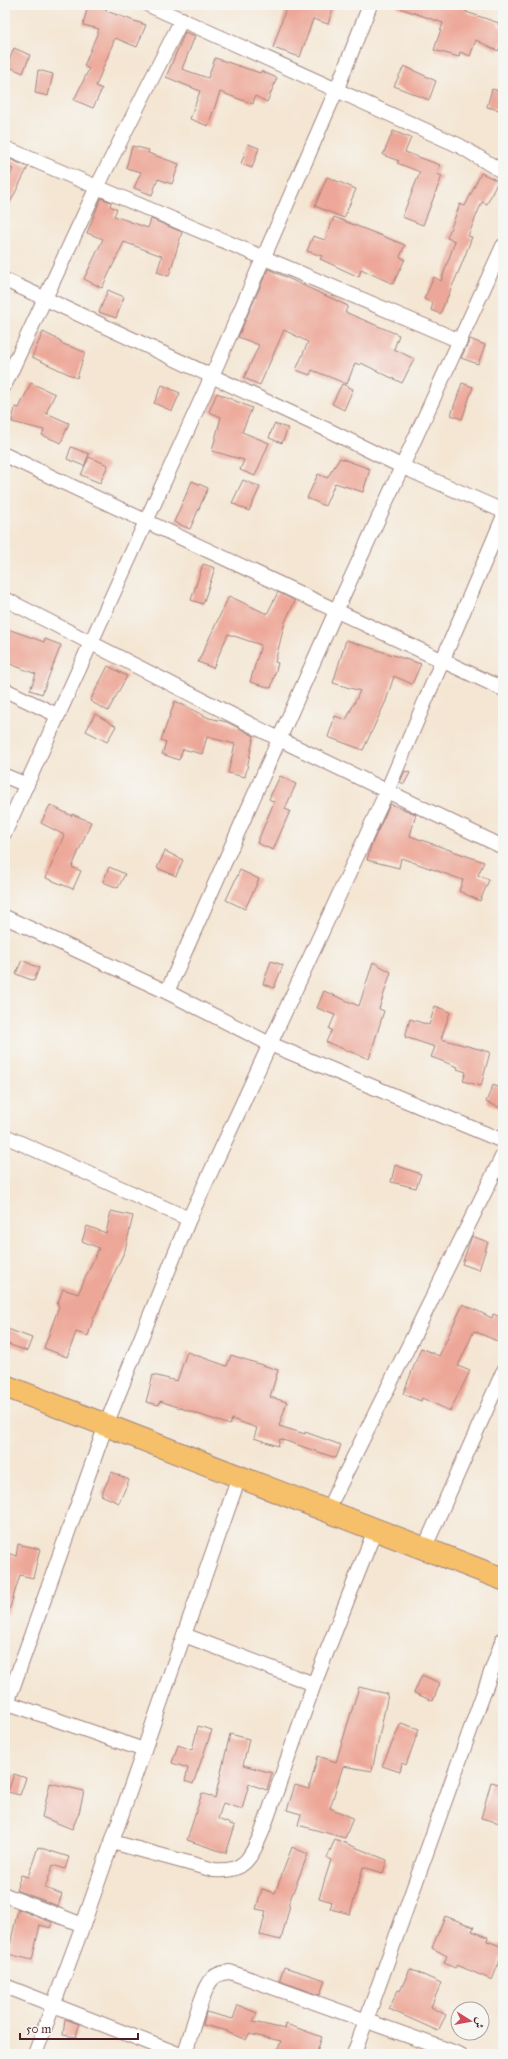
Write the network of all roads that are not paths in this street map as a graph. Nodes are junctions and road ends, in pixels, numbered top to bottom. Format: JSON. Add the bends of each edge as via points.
{"nodes":[{"id":1,"x":150,"y":5,"type":"edge"},
{"id":2,"x":370,"y":5,"type":"edge"},
{"id":3,"x":182,"y":19,"type":"junction"},
{"id":4,"x":336,"y":90,"type":"junction"},
{"id":5,"x":5,"y":148,"type":"edge"},
{"id":6,"x":503,"y":172,"type":"edge"},
{"id":7,"x":97,"y":187,"type":"junction"},
{"id":8,"x":503,"y":246,"type":"edge"},
{"id":9,"x":265,"y":256,"type":"junction"},
{"id":10,"x":5,"y":280,"type":"edge"},
{"id":11,"x":45,"y":300,"type":"junction"},
{"id":12,"x":460,"y":340,"type":"junction"},
{"id":13,"x":212,"y":376,"type":"junction"},
{"id":14,"x":5,"y":384,"type":"edge"},
{"id":15,"x":5,"y":454,"type":"edge"},
{"id":16,"x":402,"y":467,"type":"junction"},
{"id":17,"x":503,"y":511,"type":"edge"},
{"id":18,"x":503,"y":518,"type":"edge"},
{"id":19,"x":146,"y":521,"type":"junction"},
{"id":20,"x":5,"y":599,"type":"edge"},
{"id":21,"x":336,"y":611,"type":"junction"},
{"id":22,"x":92,"y":642,"type":"junction"},
{"id":23,"x":442,"y":660,"type":"junction"},
{"id":24,"x":503,"y":689,"type":"edge"},
{"id":25,"x":5,"y":690,"type":"edge"},
{"id":26,"x":57,"y":715,"type":"junction"},
{"id":27,"x":279,"y":739,"type":"junction"},
{"id":28,"x":5,"y":776,"type":"edge"},
{"id":29,"x":26,"y":784,"type":"junction"},
{"id":30,"x":387,"y":791,"type":"junction"},
{"id":31,"x":5,"y":832,"type":"edge"},
{"id":32,"x":503,"y":847,"type":"edge"},
{"id":33,"x":5,"y":917,"type":"edge"},
{"id":34,"x":167,"y":992,"type":"junction"},
{"id":35,"x":270,"y":1044,"type":"junction"},
{"id":36,"x":5,"y":1136,"type":"edge"},
{"id":37,"x":503,"y":1141,"type":"edge"},
{"id":38,"x":503,"y":1155,"type":"edge"},
{"id":39,"x":189,"y":1219,"type":"junction"},
{"id":40,"x":503,"y":1372,"type":"edge"},
{"id":41,"x":5,"y":1386,"type":"edge"},
{"id":42,"x":106,"y":1425,"type":"junction"},
{"id":43,"x":239,"y":1477,"type":"junction"},
{"id":44,"x":327,"y":1511,"type":"junction"},
{"id":45,"x":375,"y":1530,"type":"junction"},
{"id":46,"x":424,"y":1549,"type":"junction"},
{"id":47,"x":503,"y":1579,"type":"edge"},
{"id":48,"x":184,"y":1635,"type":"junction"},
{"id":49,"x":503,"y":1639,"type":"edge"},
{"id":50,"x":314,"y":1684,"type":"junction"},
{"id":51,"x":6,"y":1705,"type":"edge"},
{"id":52,"x":144,"y":1750,"type":"junction"},
{"id":53,"x":112,"y":1842,"type":"junction"},
{"id":54,"x":5,"y":1895,"type":"edge"},
{"id":55,"x":83,"y":1925,"type":"junction"},
{"id":56,"x":5,"y":1986,"type":"edge"},
{"id":57,"x":54,"y":2005,"type":"junction"},
{"id":58,"x":366,"y":2021,"type":"junction"},
{"id":59,"x":36,"y":2054,"type":"edge"},
{"id":60,"x":178,"y":2054,"type":"edge"},
{"id":61,"x":185,"y":2054,"type":"edge"},
{"id":62,"x":354,"y":2054,"type":"edge"},
{"id":63,"x":459,"y":2054,"type":"edge"}],
"edges":[{"from":1,"to":3,"type":"street"},
{"from":2,"to":4,"type":"street"},
{"from":3,"to":4,"type":"street"},
{"from":3,"to":7,"type":"street"},
{"from":4,"to":6,"type":"street","via":[[460,146]]},
{"from":4,"to":9,"type":"street"},
{"from":5,"to":7,"type":"street"},
{"from":7,"to":9,"type":"street"},
{"from":7,"to":11,"type":"street"},
{"from":8,"to":12,"type":"street"},
{"from":9,"to":12,"type":"street"},
{"from":9,"to":13,"type":"street"},
{"from":10,"to":11,"type":"street"},
{"from":11,"to":13,"type":"street"},
{"from":11,"to":14,"type":"street"},
{"from":12,"to":16,"type":"street"},
{"from":13,"to":16,"type":"street"},
{"from":13,"to":19,"type":"street"},
{"from":15,"to":19,"type":"street"},
{"from":16,"to":17,"type":"street"},
{"from":16,"to":21,"type":"street"},
{"from":18,"to":23,"type":"street"},
{"from":19,"to":21,"type":"street"},
{"from":19,"to":22,"type":"street"},
{"from":20,"to":22,"type":"street"},
{"from":21,"to":23,"type":"street"},
{"from":21,"to":27,"type":"street"},
{"from":22,"to":26,"type":"street"},
{"from":22,"to":27,"type":"street"},
{"from":23,"to":24,"type":"street"},
{"from":23,"to":30,"type":"street"},
{"from":25,"to":26,"type":"street"},
{"from":26,"to":29,"type":"street"},
{"from":27,"to":30,"type":"street"},
{"from":27,"to":34,"type":"street"},
{"from":28,"to":29,"type":"street"},
{"from":29,"to":31,"type":"street"},
{"from":30,"to":32,"type":"street"},
{"from":30,"to":35,"type":"street"},
{"from":33,"to":34,"type":"street"},
{"from":34,"to":35,"type":"street"},
{"from":35,"to":37,"type":"street"},
{"from":35,"to":39,"type":"street"},
{"from":36,"to":39,"type":"street"},
{"from":38,"to":44,"type":"street"},
{"from":39,"to":42,"type":"street"},
{"from":40,"to":46,"type":"street"},
{"from":41,"to":42,"type":"main road"},
{"from":42,"to":43,"type":"main road"},
{"from":42,"to":51,"type":"street"},
{"from":43,"to":44,"type":"main road"},
{"from":43,"to":48,"type":"street"},
{"from":44,"to":45,"type":"main road"},
{"from":45,"to":46,"type":"main road"},
{"from":45,"to":50,"type":"street"},
{"from":46,"to":47,"type":"main road"},
{"from":48,"to":50,"type":"street"},
{"from":48,"to":52,"type":"street"},
{"from":49,"to":58,"type":"street"},
{"from":50,"to":53,"type":"street","via":[[262,1832],[252,1855],[240,1867],[229,1871],[214,1870]]},
{"from":51,"to":52,"type":"street"},
{"from":52,"to":53,"type":"street"},
{"from":53,"to":55,"type":"street"},
{"from":54,"to":55,"type":"street"},
{"from":55,"to":57,"type":"street"},
{"from":56,"to":57,"type":"street"},
{"from":57,"to":59,"type":"street"},
{"from":57,"to":60,"type":"street"},
{"from":58,"to":61,"type":"street","via":[[230,1972],[221,1973],[213,1979],[204,1996]]},
{"from":58,"to":62,"type":"street"},
{"from":58,"to":63,"type":"street"}]}
